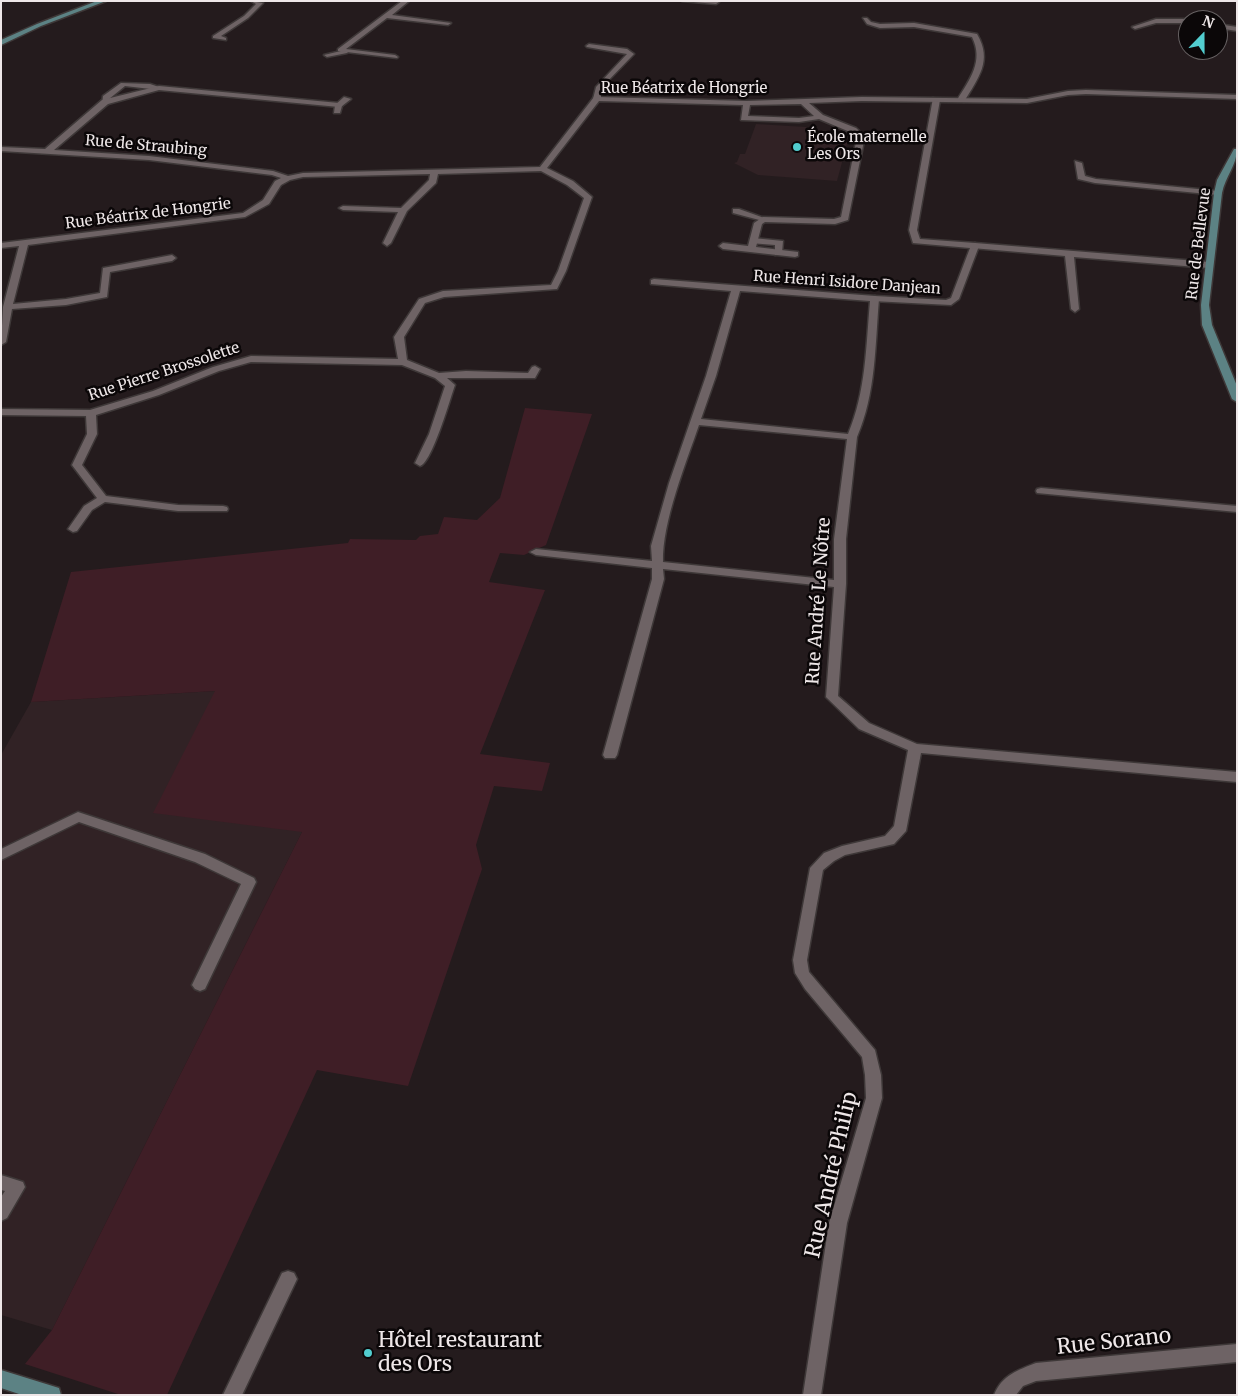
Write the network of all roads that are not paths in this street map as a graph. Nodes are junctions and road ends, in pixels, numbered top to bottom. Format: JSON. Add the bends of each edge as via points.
{"nodes":[{"id":1,"x":103,"y":1,"type":"edge"},
{"id":2,"x":254,"y":1,"type":"edge"},
{"id":3,"x":406,"y":1,"type":"edge"},
{"id":4,"x":685,"y":1,"type":"edge"},
{"id":5,"x":716,"y":2,"type":"edge"},
{"id":6,"x":386,"y":16,"type":"junction"},
{"id":7,"x":865,"y":19,"type":"dead end"},
{"id":8,"x":1178,"y":22,"type":"edge"},
{"id":9,"x":448,"y":23,"type":"dead end"},
{"id":10,"x":1135,"y":27,"type":"dead end"},
{"id":11,"x":224,"y":39,"type":"dead end"},
{"id":12,"x":1,"y":43,"type":"edge"},
{"id":13,"x":589,"y":46,"type":"dead end"},
{"id":14,"x":345,"y":52,"type":"junction"},
{"id":15,"x":327,"y":56,"type":"dead end"},
{"id":16,"x":395,"y":57,"type":"dead end"},
{"id":17,"x":159,"y":88,"type":"junction"},
{"id":18,"x":1237,"y":97,"type":"edge"},
{"id":19,"x":347,"y":99,"type":"dead end"},
{"id":20,"x":597,"y":99,"type":"junction"},
{"id":21,"x":936,"y":100,"type":"junction"},
{"id":22,"x":961,"y":100,"type":"junction"},
{"id":23,"x":105,"y":102,"type":"junction"},
{"id":24,"x":804,"y":102,"type":"junction"},
{"id":25,"x":747,"y":103,"type":"junction"},
{"id":26,"x":820,"y":116,"type":"junction"},
{"id":27,"x":1,"y":148,"type":"edge"},
{"id":28,"x":1237,"y":151,"type":"edge"},
{"id":29,"x":47,"y":152,"type":"junction"},
{"id":30,"x":1078,"y":163,"type":"dead end"},
{"id":31,"x":542,"y":169,"type":"junction"},
{"id":32,"x":434,"y":173,"type":"junction"},
{"id":33,"x":288,"y":178,"type":"junction"},
{"id":34,"x":1218,"y":194,"type":"junction"},
{"id":35,"x":343,"y":208,"type":"dead end"},
{"id":36,"x":403,"y":210,"type":"junction"},
{"id":37,"x":736,"y":211,"type":"dead end"},
{"id":38,"x":763,"y":219,"type":"junction"},
{"id":39,"x":387,"y":243,"type":"dead end"},
{"id":40,"x":24,"y":244,"type":"junction"},
{"id":41,"x":752,"y":245,"type":"junction"},
{"id":42,"x":1,"y":246,"type":"edge"},
{"id":43,"x":723,"y":246,"type":"dead end"},
{"id":44,"x":975,"y":246,"type":"junction"},
{"id":45,"x":1069,"y":253,"type":"junction"},
{"id":46,"x":795,"y":254,"type":"dead end"},
{"id":47,"x":172,"y":258,"type":"dead end"},
{"id":48,"x":1209,"y":265,"type":"junction"},
{"id":49,"x":654,"y":282,"type":"dead end"},
{"id":50,"x":736,"y":289,"type":"junction"},
{"id":51,"x":875,"y":299,"type":"junction"},
{"id":52,"x":6,"y":302,"type":"edge"},
{"id":53,"x":1075,"y":309,"type":"dead end"},
{"id":54,"x":1,"y":342,"type":"edge"},
{"id":55,"x":403,"y":362,"type":"junction"},
{"id":56,"x":535,"y":369,"type":"dead end"},
{"id":57,"x":438,"y":376,"type":"junction"},
{"id":58,"x":1237,"y":399,"type":"edge"},
{"id":59,"x":1,"y":412,"type":"edge"},
{"id":60,"x":91,"y":413,"type":"junction"},
{"id":61,"x":694,"y":420,"type":"junction"},
{"id":62,"x":852,"y":437,"type":"junction"},
{"id":63,"x":420,"y":463,"type":"dead end"},
{"id":64,"x":1041,"y":491,"type":"dead end"},
{"id":65,"x":103,"y":499,"type":"junction"},
{"id":66,"x":223,"y":509,"type":"dead end"},
{"id":67,"x":1237,"y":509,"type":"edge"},
{"id":68,"x":73,"y":528,"type":"dead end"},
{"id":69,"x":536,"y":552,"type":"dead end"},
{"id":70,"x":658,"y":564,"type":"junction"},
{"id":71,"x":840,"y":584,"type":"junction"},
{"id":72,"x":915,"y":748,"type":"junction"},
{"id":73,"x":610,"y":755,"type":"dead end"},
{"id":74,"x":1237,"y":777,"type":"edge"},
{"id":75,"x":1,"y":855,"type":"edge"},
{"id":76,"x":200,"y":985,"type":"dead end"},
{"id":77,"x":1,"y":1182,"type":"edge"},
{"id":78,"x":1,"y":1213,"type":"edge"},
{"id":79,"x":288,"y":1279,"type":"dead end"},
{"id":80,"x":1237,"y":1353,"type":"edge"},
{"id":81,"x":1,"y":1379,"type":"edge"},
{"id":82,"x":52,"y":1395,"type":"edge"},
{"id":83,"x":232,"y":1395,"type":"edge"},
{"id":84,"x":812,"y":1395,"type":"edge"},
{"id":85,"x":1003,"y":1395,"type":"edge"}],
"edges":[{"from":1,"to":12,"type":"street"},
{"from":2,"to":11,"type":"street","via":[[260,3],[246,17],[215,37]]},
{"from":3,"to":6,"type":"street"},
{"from":4,"to":5,"type":"street"},
{"from":6,"to":9,"type":"street"},
{"from":6,"to":14,"type":"street","via":[[340,50]]},
{"from":7,"to":22,"type":"street","via":[[880,26],[914,25],[976,35],[983,47],[982,62]]},
{"from":8,"to":10,"type":"street","via":[[1156,21]]},
{"from":13,"to":20,"type":"street","via":[[631,54],[598,88]]},
{"from":14,"to":15,"type":"street"},
{"from":14,"to":16,"type":"street"},
{"from":17,"to":19,"type":"street","via":[[338,108]]},
{"from":17,"to":23,"type":"street"},
{"from":17,"to":23,"type":"street","via":[[122,84]]},
{"from":18,"to":22,"type":"street","name":"Rue Béatrix de Hongrie","via":[[1086,92],[1027,101]]},
{"from":20,"to":25,"type":"street","name":"Rue Béatrix de Hongrie"},
{"from":20,"to":31,"type":"street","name":"Rue Béatrix de Hongrie"},
{"from":21,"to":22,"type":"street","name":"Rue Béatrix de Hongrie"},
{"from":21,"to":24,"type":"street","name":"Rue Béatrix de Hongrie"},
{"from":21,"to":44,"type":"street","via":[[913,230],[916,241]]},
{"from":23,"to":29,"type":"street"},
{"from":24,"to":25,"type":"street","name":"Rue Béatrix de Hongrie"},
{"from":24,"to":26,"type":"street"},
{"from":25,"to":26,"type":"street","via":[[744,118],[799,120]]},
{"from":26,"to":38,"type":"street","via":[[862,136],[845,218],[835,222]]},
{"from":27,"to":29,"type":"street","name":"Rue de Straubing"},
{"from":28,"to":34,"type":"street","name":"Rue de Bellevue","via":[[1221,180]]},
{"from":29,"to":33,"type":"street","name":"Rue de Straubing","via":[[149,158],[274,173]]},
{"from":30,"to":34,"type":"street","via":[[1081,177],[1095,181]]},
{"from":31,"to":32,"type":"street"},
{"from":31,"to":55,"type":"street","via":[[588,196],[554,287],[443,294],[422,301],[399,337]]},
{"from":32,"to":33,"type":"street"},
{"from":32,"to":36,"type":"street","via":[[433,181]]},
{"from":33,"to":40,"type":"street","name":"Rue Béatrix de Hongrie","via":[[278,183],[266,202],[245,215]]},
{"from":34,"to":48,"type":"street","name":"Rue de Bellevue"},
{"from":35,"to":36,"type":"street"},
{"from":36,"to":39,"type":"street"},
{"from":37,"to":38,"type":"street"},
{"from":38,"to":41,"type":"street","via":[[758,223]]},
{"from":40,"to":42,"type":"street","name":"Rue Béatrix de Hongrie"},
{"from":40,"to":52,"type":"street"},
{"from":41,"to":43,"type":"street"},
{"from":41,"to":46,"type":"street","via":[[778,253]]},
{"from":44,"to":45,"type":"street"},
{"from":44,"to":51,"type":"street","name":"Rue Henri Isidore Danjean","via":[[954,300],[948,303]]},
{"from":45,"to":48,"type":"street"},
{"from":45,"to":53,"type":"street"},
{"from":47,"to":52,"type":"street","via":[[106,270],[104,296],[66,302]]},
{"from":48,"to":58,"type":"street","name":"Rue de Bellevue","via":[[1205,305],[1207,325]]},
{"from":49,"to":50,"type":"street","name":"Rue Henri Isidore Danjean"},
{"from":50,"to":51,"type":"street","name":"Rue Henri Isidore Danjean"},
{"from":50,"to":61,"type":"street","via":[[711,376]]},
{"from":51,"to":62,"type":"street","name":"Rue André Le Nôtre","via":[[865,403]]},
{"from":52,"to":54,"type":"street"},
{"from":55,"to":57,"type":"street"},
{"from":55,"to":60,"type":"street","name":"Rue Pierre Brossolette","via":[[251,359],[216,369],[156,394]]},
{"from":56,"to":57,"type":"street","via":[[532,376]]},
{"from":57,"to":63,"type":"street","via":[[450,386],[434,434]]},
{"from":59,"to":60,"type":"street","name":"Rue Pierre Brossolette"},
{"from":60,"to":65,"type":"street","via":[[92,434],[77,465]]},
{"from":61,"to":62,"type":"street"},
{"from":61,"to":70,"type":"street","via":[[657,546]]},
{"from":62,"to":71,"type":"street","name":"Rue André Le Nôtre","via":[[840,539]]},
{"from":64,"to":67,"type":"street"},
{"from":65,"to":66,"type":"street","via":[[178,508]]},
{"from":65,"to":68,"type":"street","via":[[88,508]]},
{"from":69,"to":70,"type":"street"},
{"from":70,"to":71,"type":"street"},
{"from":70,"to":73,"type":"street","via":[[658,579]]},
{"from":71,"to":72,"type":"street","name":"Rue André Le Nôtre","via":[[832,698],[864,726]]},
{"from":72,"to":74,"type":"street","name":"Rue André Le Nôtre"},
{"from":72,"to":84,"type":"street","name":"Rue André Philip","via":[[901,828],[889,840],[842,851],[828,857],[818,868],[800,960],[802,973],[810,985],[869,1055],[874,1098],[838,1223]]},
{"from":75,"to":76,"type":"street","via":[[78,818],[200,858],[249,882]]},
{"from":77,"to":78,"type":"street","via":[[17,1187]]},
{"from":79,"to":83,"type":"street"},
{"from":80,"to":85,"type":"street","name":"Rue Sorano","via":[[1036,1372],[1017,1379]]},
{"from":81,"to":82,"type":"street"}]}
